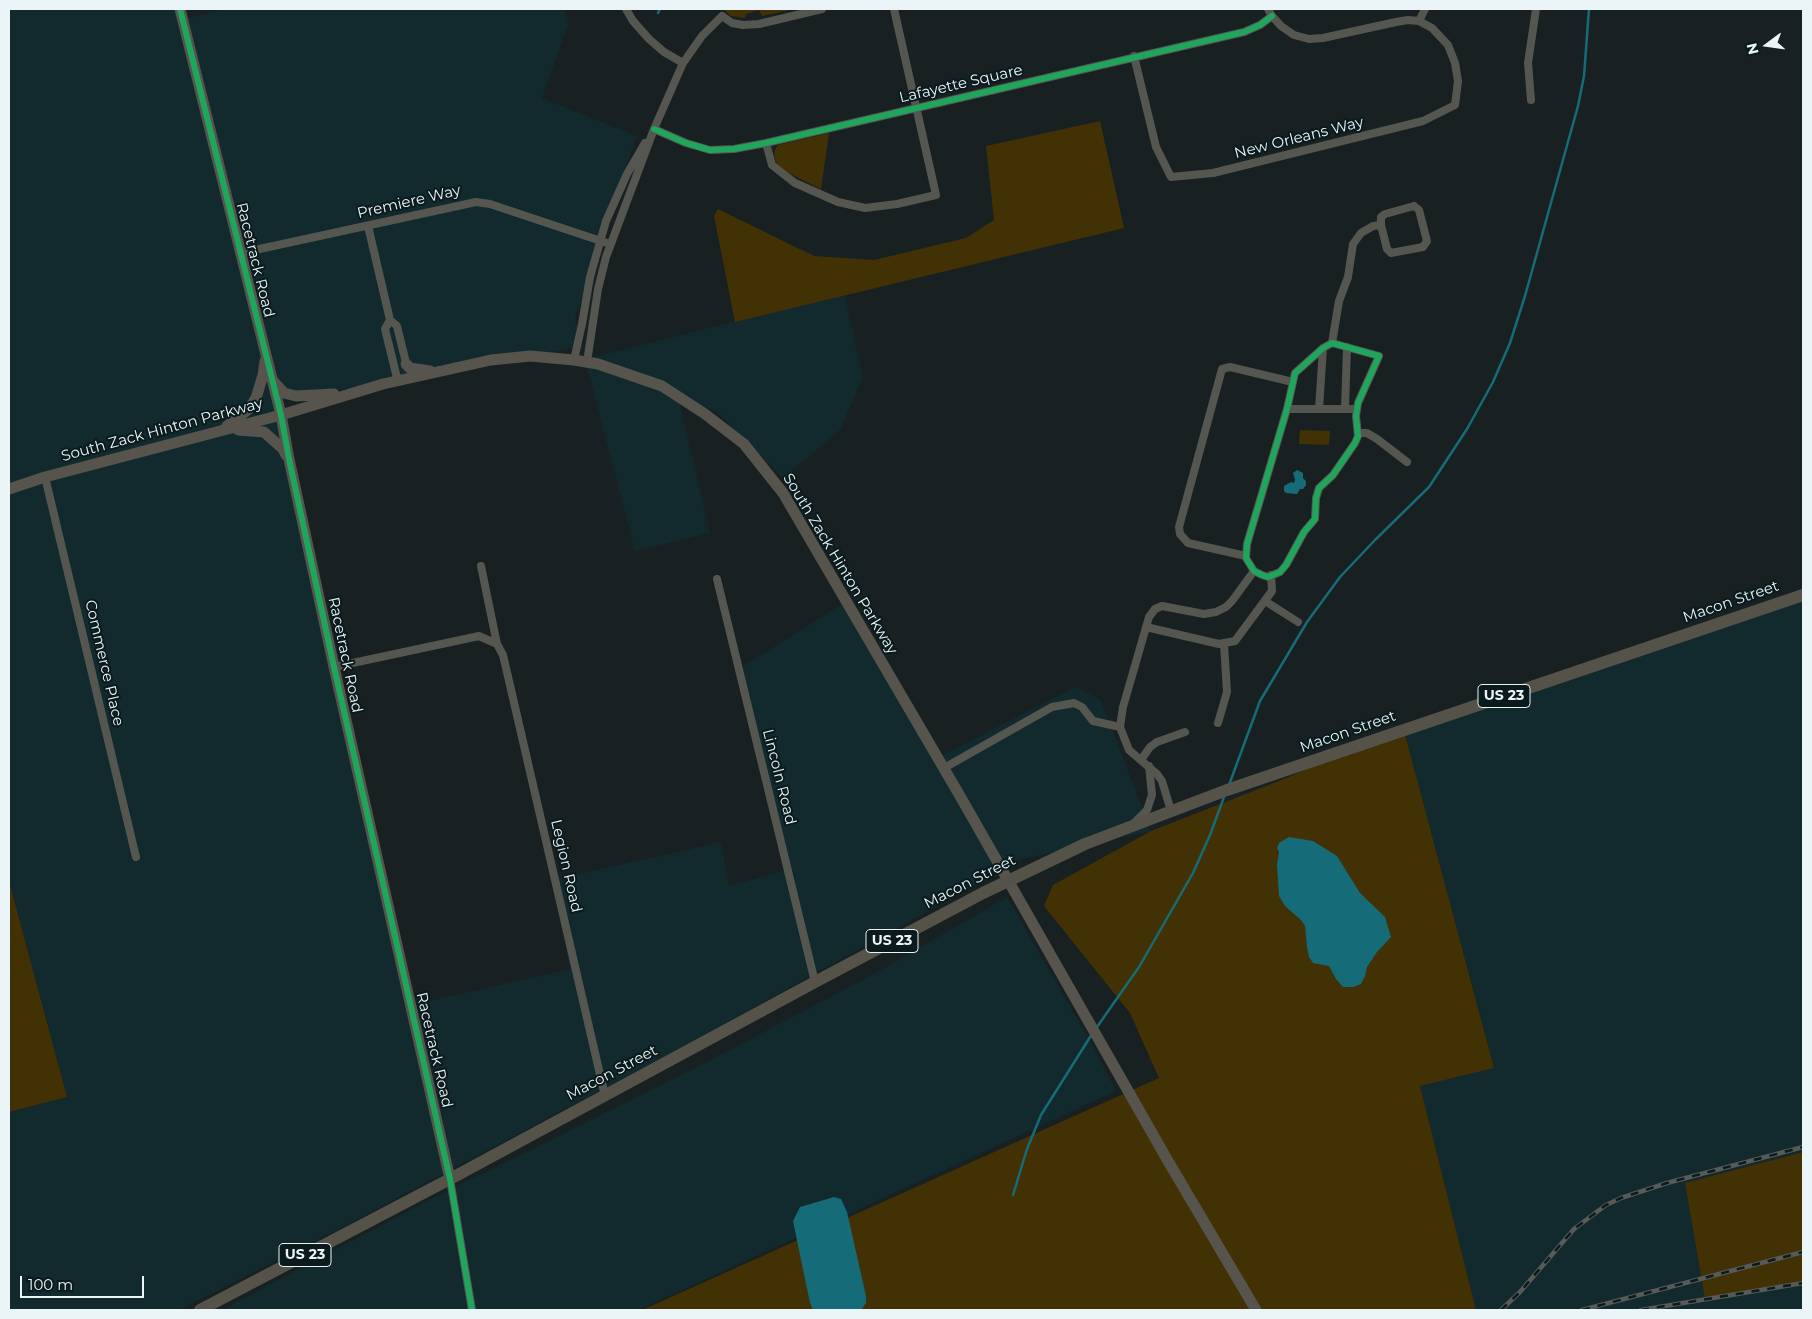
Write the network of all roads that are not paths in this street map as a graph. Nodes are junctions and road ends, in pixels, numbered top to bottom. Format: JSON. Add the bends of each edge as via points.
{"nodes":[{"id":1,"x":180,"y":9,"type":"edge"},
{"id":2,"x":626,"y":9,"type":"edge"},
{"id":3,"x":822,"y":9,"type":"edge"},
{"id":4,"x":894,"y":9,"type":"edge"},
{"id":5,"x":1424,"y":9,"type":"edge"},
{"id":6,"x":1536,"y":9,"type":"edge"},
{"id":7,"x":720,"y":12,"type":"edge"},
{"id":8,"x":1270,"y":12,"type":"edge"},
{"id":9,"x":1419,"y":21,"type":"junction"},
{"id":10,"x":1134,"y":56,"type":"junction"},
{"id":11,"x":683,"y":63,"type":"junction"},
{"id":12,"x":1531,"y":100,"type":"dead end"},
{"id":13,"x":917,"y":107,"type":"junction"},
{"id":14,"x":654,"y":129,"type":"junction"},
{"id":15,"x":766,"y":143,"type":"junction"},
{"id":16,"x":368,"y":226,"type":"junction"},
{"id":17,"x":1381,"y":226,"type":"junction"},
{"id":18,"x":600,"y":241,"type":"junction"},
{"id":19,"x":610,"y":244,"type":"junction"},
{"id":20,"x":241,"y":253,"type":"junction"},
{"id":21,"x":390,"y":320,"type":"junction"},
{"id":22,"x":1332,"y":343,"type":"junction"},
{"id":23,"x":1347,"y":347,"type":"junction"},
{"id":24,"x":1323,"y":348,"type":"junction"},
{"id":25,"x":266,"y":355,"type":"junction"},
{"id":26,"x":574,"y":360,"type":"junction"},
{"id":27,"x":587,"y":362,"type":"junction"},
{"id":28,"x":406,"y":364,"type":"junction"},
{"id":29,"x":439,"y":372,"type":"junction"},
{"id":30,"x":409,"y":379,"type":"junction"},
{"id":31,"x":272,"y":380,"type":"junction"},
{"id":32,"x":398,"y":382,"type":"junction"},
{"id":33,"x":1293,"y":382,"type":"junction"},
{"id":34,"x":354,"y":393,"type":"junction"},
{"id":35,"x":1287,"y":409,"type":"junction"},
{"id":36,"x":1319,"y":409,"type":"junction"},
{"id":37,"x":1345,"y":409,"type":"junction"},
{"id":38,"x":1357,"y":409,"type":"junction"},
{"id":39,"x":281,"y":415,"type":"junction"},
{"id":40,"x":221,"y":430,"type":"junction"},
{"id":41,"x":1358,"y":433,"type":"junction"},
{"id":42,"x":289,"y":459,"type":"junction"},
{"id":43,"x":1407,"y":462,"type":"dead end"},
{"id":44,"x":45,"y":477,"type":"junction"},
{"id":45,"x":9,"y":489,"type":"edge"},
{"id":46,"x":1246,"y":556,"type":"junction"},
{"id":47,"x":481,"y":566,"type":"dead end"},
{"id":48,"x":1254,"y":571,"type":"junction"},
{"id":49,"x":1271,"y":575,"type":"junction"},
{"id":50,"x":717,"y":579,"type":"dead end"},
{"id":51,"x":1803,"y":595,"type":"edge"},
{"id":52,"x":1265,"y":601,"type":"junction"},
{"id":53,"x":1298,"y":622,"type":"dead end"},
{"id":54,"x":1146,"y":627,"type":"junction"},
{"id":55,"x":497,"y":644,"type":"junction"},
{"id":56,"x":1224,"y":644,"type":"junction"},
{"id":57,"x":334,"y":667,"type":"junction"},
{"id":58,"x":1218,"y":723,"type":"dead end"},
{"id":59,"x":1120,"y":727,"type":"junction"},
{"id":60,"x":1186,"y":732,"type":"dead end"},
{"id":61,"x":1141,"y":760,"type":"junction"},
{"id":62,"x":1149,"y":766,"type":"junction"},
{"id":63,"x":944,"y":768,"type":"junction"},
{"id":64,"x":1170,"y":811,"type":"junction"},
{"id":65,"x":1131,"y":825,"type":"junction"},
{"id":66,"x":136,"y":857,"type":"dead end"},
{"id":67,"x":1008,"y":881,"type":"junction"},
{"id":68,"x":815,"y":982,"type":"junction"},
{"id":69,"x":604,"y":1096,"type":"junction"},
{"id":70,"x":450,"y":1179,"type":"junction"},
{"id":71,"x":200,"y":1310,"type":"edge"},
{"id":72,"x":472,"y":1310,"type":"edge"},
{"id":73,"x":1256,"y":1310,"type":"edge"}],
"edges":[{"from":1,"to":20,"type":"main road","name":"Racetrack Road"},
{"from":2,"to":11,"type":"street","via":[[649,39]]},
{"from":3,"to":7,"type":"street","via":[[743,25],[732,23]]},
{"from":4,"to":13,"type":"street"},
{"from":5,"to":9,"type":"street"},
{"from":6,"to":12,"type":"street","via":[[1528,63]]},
{"from":7,"to":11,"type":"street"},
{"from":8,"to":9,"type":"street","via":[[1294,35],[1309,39],[1402,21]]},
{"from":8,"to":10,"type":"street","name":"Lafayette Square","via":[[1260,26],[1244,32]]},
{"from":9,"to":10,"type":"street","name":"New Orleans Way","via":[[1432,28],[1448,45],[1458,81],[1456,105],[1422,121],[1213,173],[1171,177],[1156,147]]},
{"from":10,"to":13,"type":"street","name":"Lafayette Square"},
{"from":11,"to":14,"type":"street"},
{"from":13,"to":15,"type":"street","name":"Lafayette Square"},
{"from":13,"to":15,"type":"street","via":[[936,196],[865,208],[838,202],[795,183],[772,165]]},
{"from":14,"to":15,"type":"street","name":"Lafayette Square","via":[[710,150]]},
{"from":14,"to":18,"type":"street","via":[[627,174]]},
{"from":14,"to":19,"type":"street"},
{"from":16,"to":18,"type":"street","name":"Premiere Way","via":[[476,202]]},
{"from":16,"to":20,"type":"street","name":"Premiere Way"},
{"from":16,"to":21,"type":"street"},
{"from":17,"to":17,"type":"street","via":[[1381,217],[1385,214],[1414,206],[1419,210],[1427,241],[1423,247],[1391,253]]},
{"from":17,"to":22,"type":"street","via":[[1373,226],[1361,233],[1353,244]]},
{"from":18,"to":19,"type":"street","name":"Premiere Way"},
{"from":18,"to":26,"type":"street"},
{"from":19,"to":27,"type":"street","via":[[598,289]]},
{"from":20,"to":25,"type":"main road","name":"Racetrack Road"},
{"from":21,"to":28,"type":"street","via":[[397,326]]},
{"from":21,"to":32,"type":"street","via":[[385,328]]},
{"from":22,"to":23,"type":"street"},
{"from":22,"to":24,"type":"street"},
{"from":23,"to":37,"type":"street"},
{"from":23,"to":38,"type":"street","via":[[1379,356]]},
{"from":24,"to":33,"type":"street","via":[[1295,373]]},
{"from":24,"to":36,"type":"street"},
{"from":25,"to":31,"type":"main road","name":"Racetrack Road"},
{"from":25,"to":40,"type":"main road","via":[[256,398],[237,419]]},
{"from":26,"to":27,"type":"main road","name":"South Zack Hinton Parkway"},
{"from":26,"to":29,"type":"main road","name":"South Zack Hinton Parkway","via":[[530,356],[491,360]]},
{"from":27,"to":63,"type":"main road","name":"South Zack Hinton Parkway","via":[[662,386],[744,444],[783,493]]},
{"from":28,"to":29,"type":"main road","via":[[422,371]]},
{"from":28,"to":30,"type":"street"},
{"from":29,"to":30,"type":"main road","name":"South Zack Hinton Parkway"},
{"from":30,"to":32,"type":"main road","name":"South Zack Hinton Parkway"},
{"from":31,"to":34,"type":"main road","via":[[284,393],[296,396]]},
{"from":31,"to":39,"type":"main road","name":"Racetrack Road"},
{"from":32,"to":34,"type":"main road","name":"South Zack Hinton Parkway"},
{"from":33,"to":35,"type":"street"},
{"from":33,"to":46,"type":"street","via":[[1230,366],[1222,369],[1179,527],[1180,534],[1188,542]]},
{"from":34,"to":39,"type":"main road","name":"South Zack Hinton Parkway"},
{"from":35,"to":36,"type":"street"},
{"from":35,"to":46,"type":"street","via":[[1253,521]]},
{"from":36,"to":37,"type":"street"},
{"from":37,"to":38,"type":"street"},
{"from":38,"to":41,"type":"street"},
{"from":39,"to":40,"type":"main road","name":"South Zack Hinton Parkway"},
{"from":39,"to":42,"type":"main road","name":"Racetrack Road"},
{"from":40,"to":42,"type":"main road","via":[[264,432],[283,448]]},
{"from":40,"to":44,"type":"main road","name":"South Zack Hinton Parkway"},
{"from":41,"to":43,"type":"street","via":[[1377,439]]},
{"from":41,"to":49,"type":"street","via":[[1355,443],[1333,475],[1319,488],[1315,519],[1286,565]]},
{"from":42,"to":57,"type":"main road","name":"Racetrack Road"},
{"from":44,"to":45,"type":"main road","name":"South Zack Hinton Parkway"},
{"from":44,"to":66,"type":"street","name":"Commerce Place"},
{"from":46,"to":48,"type":"street"},
{"from":47,"to":55,"type":"street","name":"Legion Road"},
{"from":48,"to":49,"type":"street","via":[[1262,576]]},
{"from":48,"to":54,"type":"street","via":[[1226,607],[1204,614],[1162,606],[1155,609]]},
{"from":49,"to":52,"type":"street","via":[[1272,591]]},
{"from":50,"to":68,"type":"street","name":"Lincoln Road"},
{"from":51,"to":64,"type":"main road","name":"Macon Street","number":"US 23"},
{"from":52,"to":53,"type":"street"},
{"from":52,"to":56,"type":"street","via":[[1235,641]]},
{"from":54,"to":56,"type":"street"},
{"from":54,"to":59,"type":"street"},
{"from":55,"to":57,"type":"street","via":[[479,636]]},
{"from":55,"to":69,"type":"street","name":"Legion Road","via":[[503,655]]},
{"from":56,"to":58,"type":"street","via":[[1227,692]]},
{"from":57,"to":70,"type":"main road","name":"Racetrack Road"},
{"from":59,"to":61,"type":"street","via":[[1129,750]]},
{"from":59,"to":63,"type":"street","via":[[1093,721],[1074,702],[1052,707]]},
{"from":60,"to":61,"type":"street","via":[[1150,747]]},
{"from":61,"to":62,"type":"street"},
{"from":62,"to":64,"type":"street","via":[[1162,781]]},
{"from":62,"to":65,"type":"street","via":[[1150,803]]},
{"from":63,"to":67,"type":"main road","name":"South Zack Hinton Parkway"},
{"from":64,"to":65,"type":"main road","name":"Macon Street","number":"US 23"},
{"from":65,"to":67,"type":"main road","name":"Macon Street","number":"US 23"},
{"from":67,"to":68,"type":"main road","name":"Macon Street","number":"US 23"},
{"from":67,"to":73,"type":"main road","name":"South Zack Hinton Parkway"},
{"from":68,"to":69,"type":"main road","name":"Macon Street","number":"US 23"},
{"from":69,"to":70,"type":"main road","name":"Macon Street","number":"US 23"},
{"from":70,"to":71,"type":"main road","name":"Macon Street","number":"US 23"},
{"from":70,"to":72,"type":"street","name":"Racetrack Road"}]}
